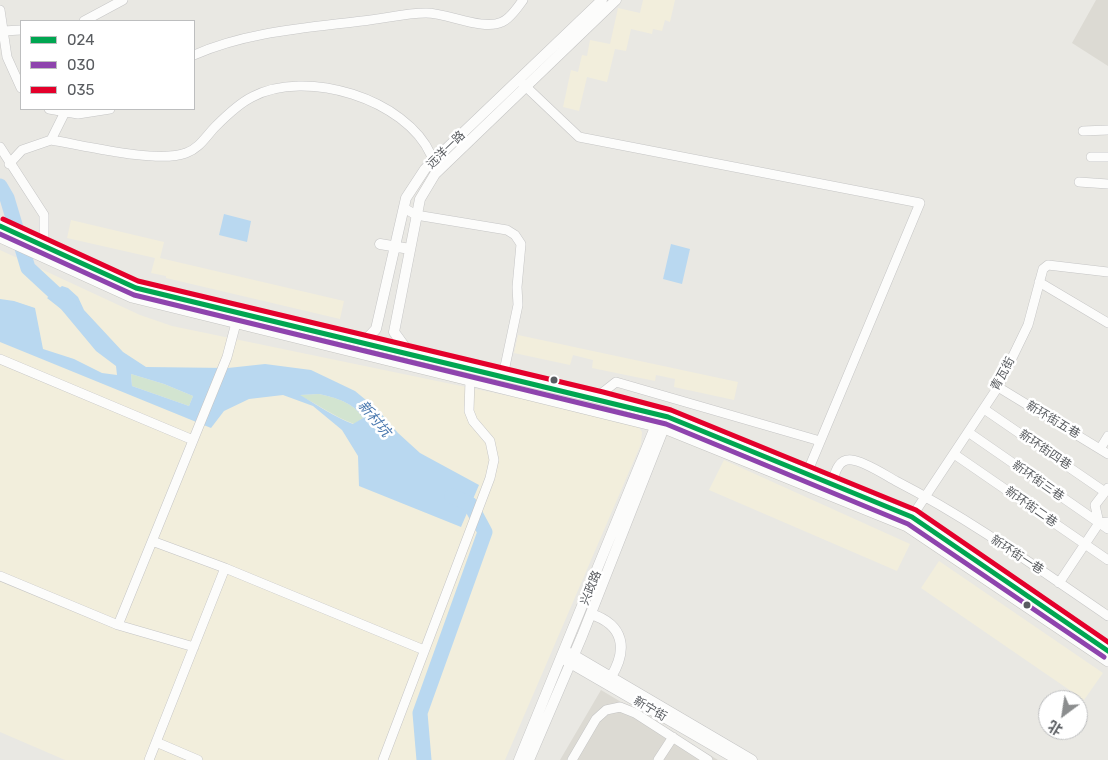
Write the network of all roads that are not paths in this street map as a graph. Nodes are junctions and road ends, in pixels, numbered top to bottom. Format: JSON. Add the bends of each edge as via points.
{"nodes":[{"id":1,"x":123,"y":0,"type":"edge"},
{"id":2,"x":523,"y":0,"type":"edge"},
{"id":3,"x":602,"y":0,"type":"edge"},
{"id":4,"x":616,"y":0,"type":"edge"},
{"id":5,"x":0,"y":10,"type":"edge"},
{"id":6,"x":86,"y":20,"type":"edge"},
{"id":7,"x":20,"y":30,"type":"edge"},
{"id":8,"x":3,"y":31,"type":"junction"},
{"id":9,"x":195,"y":55,"type":"edge"},
{"id":10,"x":523,"y":84,"type":"junction"},
{"id":11,"x":20,"y":86,"type":"edge"},
{"id":12,"x":54,"y":110,"type":"edge"},
{"id":13,"x":104,"y":110,"type":"edge"},
{"id":14,"x":65,"y":112,"type":"junction"},
{"id":15,"x":1108,"y":130,"type":"edge"},
{"id":16,"x":1083,"y":132,"type":"dead end"},
{"id":17,"x":51,"y":140,"type":"junction"},
{"id":18,"x":0,"y":147,"type":"edge"},
{"id":19,"x":1091,"y":157,"type":"dead end"},
{"id":20,"x":1108,"y":157,"type":"edge"},
{"id":21,"x":436,"y":161,"type":"junction"},
{"id":22,"x":9,"y":164,"type":"junction"},
{"id":23,"x":1078,"y":182,"type":"dead end"},
{"id":24,"x":1108,"y":184,"type":"edge"},
{"id":25,"x":404,"y":208,"type":"junction"},
{"id":26,"x":416,"y":215,"type":"junction"},
{"id":27,"x":3,"y":233,"type":"edge"},
{"id":28,"x":380,"y":244,"type":"dead end"},
{"id":29,"x":31,"y":246,"type":"junction"},
{"id":30,"x":44,"y":246,"type":"junction"},
{"id":31,"x":395,"y":246,"type":"junction"},
{"id":32,"x":410,"y":249,"type":"junction"},
{"id":33,"x":1108,"y":272,"type":"edge"},
{"id":34,"x":1040,"y":282,"type":"junction"},
{"id":35,"x":236,"y":323,"type":"junction"},
{"id":36,"x":1108,"y":323,"type":"edge"},
{"id":37,"x":363,"y":343,"type":"junction"},
{"id":38,"x":410,"y":354,"type":"junction"},
{"id":39,"x":0,"y":359,"type":"edge"},
{"id":40,"x":503,"y":376,"type":"junction"},
{"id":41,"x":470,"y":380,"type":"junction"},
{"id":42,"x":998,"y":387,"type":"junction"},
{"id":43,"x":601,"y":398,"type":"junction"},
{"id":44,"x":984,"y":409,"type":"junction"},
{"id":45,"x":662,"y":421,"type":"junction"},
{"id":46,"x":968,"y":432,"type":"junction"},
{"id":47,"x":1108,"y":436,"type":"edge"},
{"id":48,"x":193,"y":440,"type":"junction"},
{"id":49,"x":820,"y":441,"type":"junction"},
{"id":50,"x":1100,"y":449,"type":"junction"},
{"id":51,"x":954,"y":454,"type":"junction"},
{"id":52,"x":1108,"y":454,"type":"edge"},
{"id":53,"x":807,"y":473,"type":"junction"},
{"id":54,"x":832,"y":483,"type":"junction"},
{"id":55,"x":1107,"y":490,"type":"edge"},
{"id":56,"x":925,"y":496,"type":"junction"},
{"id":57,"x":909,"y":522,"type":"junction"},
{"id":58,"x":1104,"y":522,"type":"edge"},
{"id":59,"x":1108,"y":529,"type":"edge"},
{"id":60,"x":152,"y":541,"type":"junction"},
{"id":61,"x":1086,"y":544,"type":"junction"},
{"id":62,"x":1108,"y":560,"type":"edge"},
{"id":63,"x":225,"y":568,"type":"junction"},
{"id":64,"x":0,"y":576,"type":"edge"},
{"id":65,"x":1060,"y":583,"type":"junction"},
{"id":66,"x":591,"y":614,"type":"junction"},
{"id":67,"x":1108,"y":616,"type":"edge"},
{"id":68,"x":118,"y":626,"type":"junction"},
{"id":69,"x":194,"y":647,"type":"junction"},
{"id":70,"x":424,"y":650,"type":"junction"},
{"id":71,"x":1108,"y":651,"type":"edge"},
{"id":72,"x":568,"y":657,"type":"junction"},
{"id":73,"x":1108,"y":661,"type":"edge"},
{"id":74,"x":611,"y":677,"type":"junction"},
{"id":75,"x":673,"y":737,"type":"junction"},
{"id":76,"x":156,"y":742,"type":"junction"},
{"id":77,"x":149,"y":760,"type":"edge"},
{"id":78,"x":198,"y":760,"type":"edge"},
{"id":79,"x":384,"y":760,"type":"edge"},
{"id":80,"x":519,"y":760,"type":"edge"},
{"id":81,"x":530,"y":760,"type":"edge"},
{"id":82,"x":572,"y":760,"type":"edge"},
{"id":83,"x":658,"y":760,"type":"edge"},
{"id":84,"x":708,"y":760,"type":"edge"},
{"id":85,"x":738,"y":760,"type":"edge"},
{"id":86,"x":752,"y":760,"type":"edge"}],
"edges":[{"from":1,"to":6,"type":"street"},
{"from":2,"to":9,"type":"street","via":[[502,22],[485,24],[448,16],[411,14],[243,38]]},
{"from":3,"to":10,"type":"street","name":"远洋一路"},
{"from":4,"to":10,"type":"street","name":"远洋一路"},
{"from":5,"to":8,"type":"street"},
{"from":7,"to":8,"type":"street"},
{"from":8,"to":11,"type":"street","via":[[7,57]]},
{"from":10,"to":21,"type":"street","name":"远洋一路"},
{"from":10,"to":49,"type":"street","via":[[579,137],[920,203]]},
{"from":12,"to":14,"type":"street"},
{"from":13,"to":14,"type":"street","via":[[78,114]]},
{"from":14,"to":17,"type":"street"},
{"from":15,"to":16,"type":"street"},
{"from":17,"to":21,"type":"street","via":[[159,157],[185,154],[200,146],[217,125],[252,97],[290,86],[335,89],[372,101],[424,141]]},
{"from":17,"to":22,"type":"street","via":[[22,150]]},
{"from":18,"to":22,"type":"street"},
{"from":19,"to":20,"type":"street"},
{"from":21,"to":25,"type":"street","name":"远洋一路","via":[[425,169],[406,198]]},
{"from":21,"to":26,"type":"street","name":"远洋一路","via":[[435,174],[420,199]]},
{"from":22,"to":30,"type":"street","via":[[44,215]]},
{"from":23,"to":24,"type":"street"},
{"from":25,"to":26,"type":"street"},
{"from":25,"to":31,"type":"street","name":"远洋一路"},
{"from":26,"to":32,"type":"street","name":"远洋一路"},
{"from":26,"to":40,"type":"street","via":[[507,230],[521,244],[518,305]]},
{"from":27,"to":29,"type":"main road"},
{"from":28,"to":31,"type":"street"},
{"from":29,"to":30,"type":"main road"},
{"from":29,"to":35,"type":"main road","via":[[132,297]]},
{"from":30,"to":37,"type":"main road","via":[[136,288]]},
{"from":31,"to":32,"type":"street"},
{"from":31,"to":37,"type":"street","name":"远洋一路","via":[[376,329]]},
{"from":32,"to":38,"type":"street","name":"远洋一路","via":[[394,332]]},
{"from":33,"to":34,"type":"street","name":"青瓦街","via":[[1048,265],[1043,269]]},
{"from":34,"to":36,"type":"street"},
{"from":34,"to":42,"type":"street","name":"青瓦街","via":[[1028,325]]},
{"from":35,"to":41,"type":"main road"},
{"from":35,"to":48,"type":"street","via":[[227,357]]},
{"from":37,"to":38,"type":"main road"},
{"from":38,"to":40,"type":"main road"},
{"from":39,"to":48,"type":"street"},
{"from":40,"to":43,"type":"main road"},
{"from":41,"to":45,"type":"main road"},
{"from":41,"to":70,"type":"street","via":[[469,411],[490,441],[494,460],[484,499]]},
{"from":42,"to":44,"type":"street","name":"青瓦街"},
{"from":42,"to":50,"type":"street","name":"新环街五巷"},
{"from":43,"to":45,"type":"main road"},
{"from":43,"to":49,"type":"street","via":[[602,393],[616,382]]},
{"from":44,"to":46,"type":"street","name":"青瓦街"},
{"from":44,"to":55,"type":"street","name":"新环街四巷"},
{"from":45,"to":53,"type":"main road"},
{"from":45,"to":57,"type":"main road"},
{"from":45,"to":66,"type":"street","name":"兴政路"},
{"from":45,"to":72,"type":"street","name":"兴政路"},
{"from":46,"to":51,"type":"street","name":"青瓦街"},
{"from":46,"to":58,"type":"street","name":"新环街三巷"},
{"from":47,"to":50,"type":"street"},
{"from":48,"to":60,"type":"street"},
{"from":49,"to":53,"type":"street"},
{"from":50,"to":52,"type":"street","name":"新环街五巷"},
{"from":51,"to":56,"type":"street","name":"青瓦街"},
{"from":51,"to":61,"type":"street","name":"新环街二巷"},
{"from":53,"to":54,"type":"main road"},
{"from":54,"to":56,"type":"street","name":"新环街一巷","via":[[837,467],[842,461],[851,459]]},
{"from":54,"to":57,"type":"main road"},
{"from":55,"to":58,"type":"street","via":[[1095,505]]},
{"from":56,"to":57,"type":"street","name":"青瓦街"},
{"from":56,"to":65,"type":"street","name":"新环街一巷"},
{"from":57,"to":71,"type":"main road"},
{"from":57,"to":73,"type":"main road"},
{"from":58,"to":59,"type":"street","name":"新环街三巷"},
{"from":58,"to":61,"type":"street"},
{"from":60,"to":63,"type":"street"},
{"from":60,"to":68,"type":"street"},
{"from":61,"to":62,"type":"street","name":"新环街二巷"},
{"from":61,"to":65,"type":"street"},
{"from":63,"to":69,"type":"street"},
{"from":63,"to":70,"type":"street"},
{"from":64,"to":68,"type":"street"},
{"from":65,"to":67,"type":"street","name":"新环街一巷"},
{"from":66,"to":72,"type":"street","name":"兴政路"},
{"from":66,"to":74,"type":"street","via":[[615,628],[620,640],[618,666]]},
{"from":68,"to":69,"type":"street"},
{"from":69,"to":76,"type":"street"},
{"from":70,"to":79,"type":"street"},
{"from":72,"to":74,"type":"street"},
{"from":72,"to":80,"type":"street","name":"兴政路"},
{"from":72,"to":81,"type":"street","name":"兴政路"},
{"from":72,"to":85,"type":"street","name":"新宁街"},
{"from":74,"to":86,"type":"street"},
{"from":75,"to":82,"type":"street","via":[[635,713],[620,707],[606,710],[596,719]]},
{"from":75,"to":83,"type":"street"},
{"from":75,"to":84,"type":"street"},
{"from":76,"to":77,"type":"street"},
{"from":76,"to":78,"type":"street"}]}
